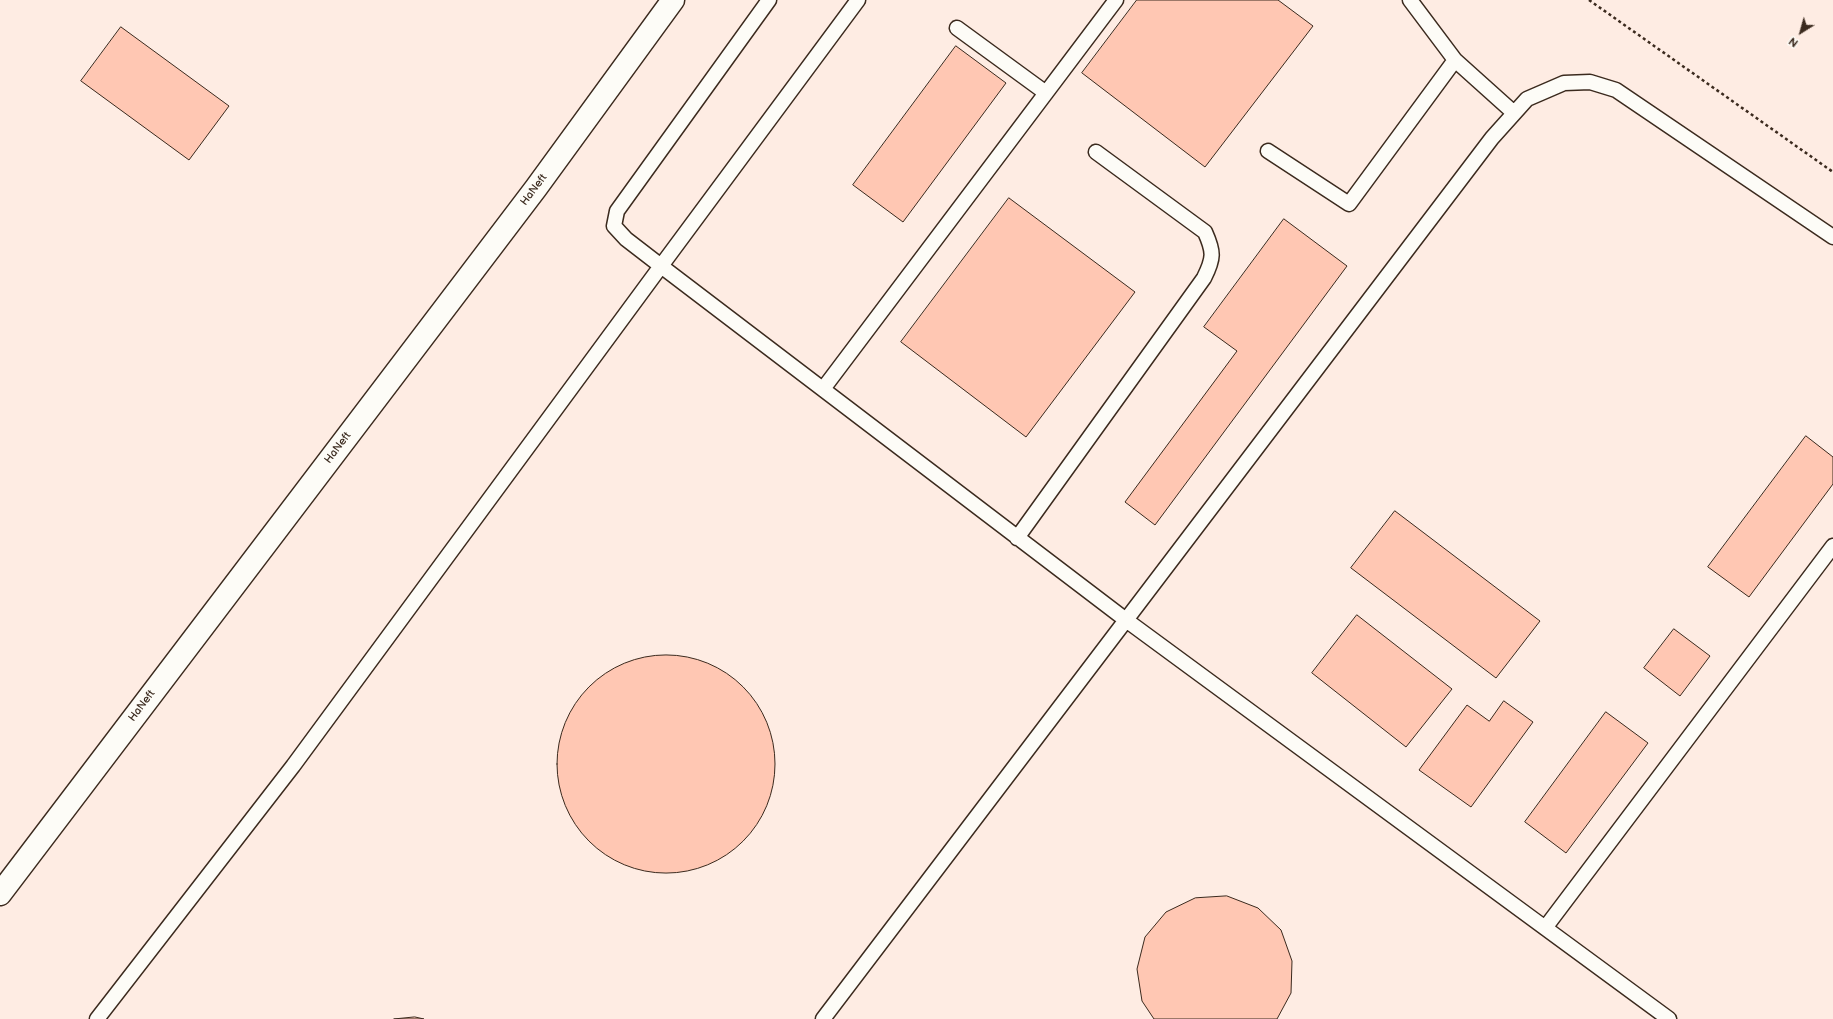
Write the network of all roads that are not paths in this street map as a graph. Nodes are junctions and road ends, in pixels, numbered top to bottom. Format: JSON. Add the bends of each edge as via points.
{"nodes":[{"id":1,"x":673,"y":0,"type":"edge"},
{"id":2,"x":769,"y":0,"type":"edge"},
{"id":3,"x":858,"y":0,"type":"edge"},
{"id":4,"x":1116,"y":0,"type":"edge"},
{"id":5,"x":1410,"y":0,"type":"edge"},
{"id":6,"x":957,"y":28,"type":"dead end"},
{"id":7,"x":1455,"y":60,"type":"junction"},
{"id":8,"x":1046,"y":93,"type":"junction"},
{"id":9,"x":1514,"y":113,"type":"junction"},
{"id":10,"x":1268,"y":150,"type":"dead end"},
{"id":11,"x":1096,"y":152,"type":"dead end"},
{"id":12,"x":1833,"y":237,"type":"edge"},
{"id":13,"x":661,"y":266,"type":"junction"},
{"id":14,"x":822,"y":389,"type":"junction"},
{"id":15,"x":1017,"y":538,"type":"junction"},
{"id":16,"x":1833,"y":546,"type":"edge"},
{"id":17,"x":1126,"y":620,"type":"junction"},
{"id":18,"x":0,"y":894,"type":"edge"},
{"id":19,"x":1545,"y":928,"type":"junction"},
{"id":20,"x":97,"y":1019,"type":"edge"},
{"id":21,"x":823,"y":1019,"type":"edge"},
{"id":22,"x":1669,"y":1019,"type":"edge"}],
"edges":[{"from":1,"to":18,"type":"street","name":"HaNeft","via":[[536,188]]},
{"from":2,"to":13,"type":"lane","via":[[617,211],[614,226],[626,239]]},
{"from":3,"to":13,"type":"lane"},
{"from":4,"to":8,"type":"lane"},
{"from":5,"to":7,"type":"lane"},
{"from":6,"to":8,"type":"lane"},
{"from":7,"to":9,"type":"lane"},
{"from":7,"to":10,"type":"lane","via":[[1349,204]]},
{"from":8,"to":14,"type":"lane"},
{"from":9,"to":12,"type":"lane","via":[[1527,99],[1564,83],[1590,82],[1616,90]]},
{"from":9,"to":17,"type":"lane","via":[[1492,138]]},
{"from":11,"to":15,"type":"lane","via":[[1205,232],[1212,248],[1212,262],[1204,278]]},
{"from":13,"to":14,"type":"lane"},
{"from":13,"to":20,"type":"lane","via":[[298,760]]},
{"from":14,"to":15,"type":"lane"},
{"from":15,"to":17,"type":"lane"},
{"from":16,"to":19,"type":"lane"},
{"from":17,"to":19,"type":"lane"},
{"from":17,"to":21,"type":"lane"},
{"from":19,"to":22,"type":"lane"}]}
